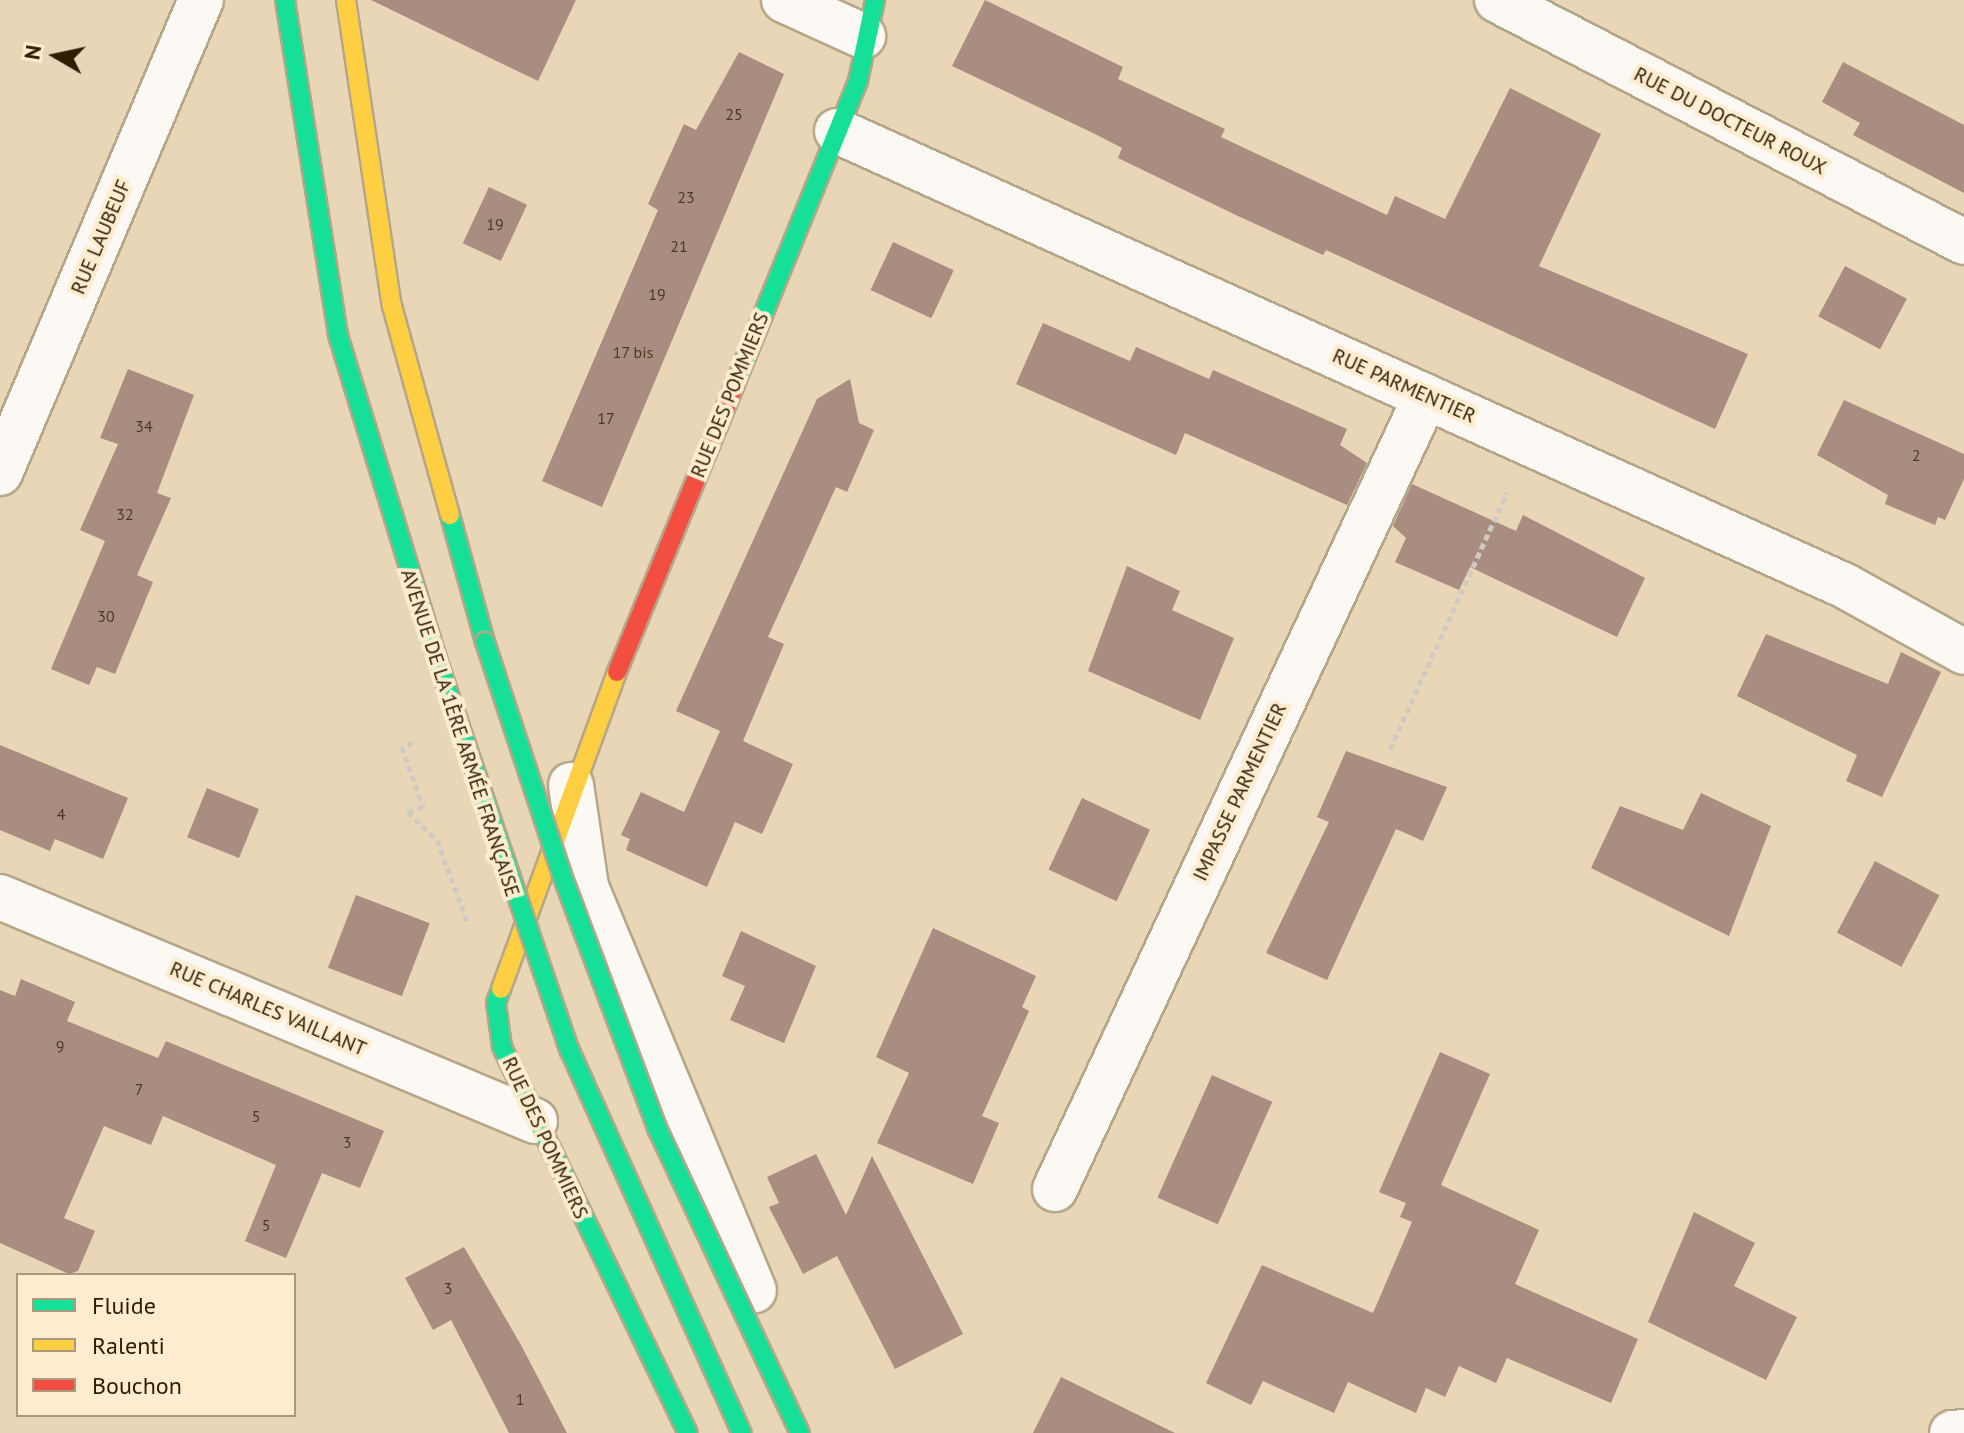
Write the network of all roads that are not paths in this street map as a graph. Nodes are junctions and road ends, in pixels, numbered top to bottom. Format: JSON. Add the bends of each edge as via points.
{"nodes":[{"id":1,"x":201,"y":0,"type":"edge"},
{"id":2,"x":285,"y":0,"type":"edge"},
{"id":3,"x":346,"y":0,"type":"edge"},
{"id":4,"x":784,"y":0,"type":"edge"},
{"id":5,"x":1497,"y":0,"type":"edge"},
{"id":6,"x":869,"y":18,"type":"edge"},
{"id":7,"x":837,"y":131,"type":"junction"},
{"id":8,"x":1964,"y":242,"type":"edge"},
{"id":9,"x":1426,"y":396,"type":"junction"},
{"id":10,"x":0,"y":473,"type":"edge"},
{"id":11,"x":1964,"y":652,"type":"edge"},
{"id":12,"x":571,"y":785,"type":"junction"},
{"id":13,"x":0,"y":897,"type":"edge"},
{"id":14,"x":535,"y":1121,"type":"junction"},
{"id":15,"x":1055,"y":1189,"type":"dead end"},
{"id":16,"x":1964,"y":1432,"type":"edge"},
{"id":17,"x":688,"y":1433,"type":"edge"},
{"id":18,"x":742,"y":1433,"type":"edge"},
{"id":19,"x":800,"y":1433,"type":"edge"},
{"id":20,"x":820,"y":1433,"type":"edge"},
{"id":21,"x":1952,"y":1433,"type":"edge"}],
"edges":[{"from":1,"to":10,"type":"street","name":"RUE LAUBEUF"},
{"from":2,"to":18,"type":"main road","name":"AVENUE DE LA 1ÈRE ARMÉE FRANÇAISE","bridge":true,"via":[[338,335],[436,656],[570,1051]]},
{"from":3,"to":19,"type":"main road","bridge":true,"via":[[392,306],[485,642],[562,875],[657,1128]]},
{"from":4,"to":6,"type":"street"},
{"from":5,"to":8,"type":"street","name":"RUE DU DOCTEUR ROUX"},
{"from":6,"to":7,"type":"main road","name":"RUE DES POMMIERS","via":[[858,81]]},
{"from":7,"to":9,"type":"street","name":"RUE PARMENTIER"},
{"from":7,"to":12,"type":"main road","name":"RUE DES POMMIERS"},
{"from":9,"to":11,"type":"street","name":"RUE PARMENTIER","via":[[1845,586]]},
{"from":9,"to":15,"type":"street","name":"IMPASSE PARMENTIER"},
{"from":12,"to":14,"type":"main road","name":"RUE DES POMMIERS","via":[[496,1003],[502,1047]]},
{"from":12,"to":20,"type":"street","via":[[586,887],[804,1408]]},
{"from":13,"to":14,"type":"street","name":"RUE CHARLES VAILLANT"},
{"from":14,"to":17,"type":"main road","name":"RUE DES POMMIERS"},
{"from":16,"to":21,"type":"street"}]}
